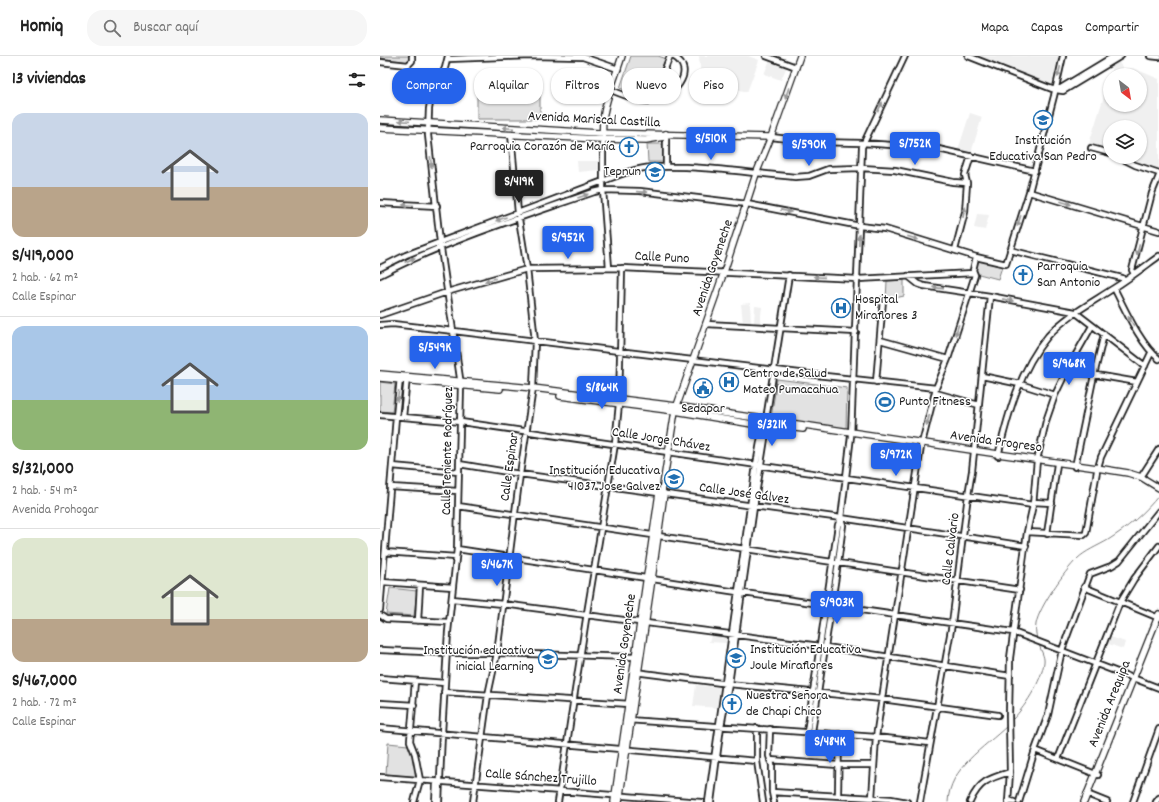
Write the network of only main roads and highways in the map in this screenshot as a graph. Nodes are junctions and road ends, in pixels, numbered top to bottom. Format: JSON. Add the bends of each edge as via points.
{"nodes":[{"id":1,"x":622,"y":56,"type":"edge"},
{"id":2,"x":800,"y":56,"type":"edge"},
{"id":3,"x":380,"y":120,"type":"edge"},
{"id":4,"x":380,"y":128,"type":"edge"},
{"id":5,"x":547,"y":134,"type":"junction"},
{"id":6,"x":666,"y":134,"type":"junction"},
{"id":7,"x":603,"y":136,"type":"junction"},
{"id":8,"x":771,"y":137,"type":"junction"},
{"id":9,"x":646,"y":140,"type":"junction"},
{"id":10,"x":666,"y":141,"type":"road end"},
{"id":11,"x":380,"y":374,"type":"edge"},
{"id":12,"x":380,"y":378,"type":"edge"},
{"id":13,"x":400,"y":378,"type":"junction"},
{"id":14,"x":676,"y":409,"type":"junction"},
{"id":15,"x":1037,"y":461,"type":"junction"},
{"id":16,"x":1076,"y":467,"type":"junction"},
{"id":17,"x":1159,"y":488,"type":"edge"},
{"id":18,"x":1159,"y":619,"type":"edge"},
{"id":19,"x":643,"y":622,"type":"junction"},
{"id":20,"x":635,"y":672,"type":"junction"},
{"id":21,"x":618,"y":795,"type":"junction"},
{"id":22,"x":1088,"y":795,"type":"junction"},
{"id":23,"x":614,"y":802,"type":"edge"},
{"id":24,"x":619,"y":802,"type":"edge"},
{"id":25,"x":1084,"y":802,"type":"edge"},
{"id":26,"x":1088,"y":802,"type":"edge"}],
"edges":[{"from":1,"to":7,"type":"main road","via":[[605,110]]},
{"from":2,"to":8,"type":"main road","name":"Avenida Goyeneche","one_way":true},
{"from":5,"to":3,"type":"main road","name":"Avenida Mariscal Castilla","one_way":true},
{"from":4,"to":5,"type":"main road","name":"Avenida Mariscal Castilla"},
{"from":5,"to":7,"type":"main road","name":"Avenida Mariscal Castilla"},
{"from":6,"to":7,"type":"main road","name":"Avenida Mariscal Castilla"},
{"from":6,"to":8,"type":"main road"},
{"from":6,"to":9,"type":"main road","name":"Avenida Mariscal Castilla","via":[[664,137]]},
{"from":7,"to":9,"type":"main road","name":"Avenida Mariscal Castilla"},
{"from":8,"to":14,"type":"main road","name":"Avenida Goyeneche"},
{"from":9,"to":10,"type":"main road"},
{"from":11,"to":13,"type":"main road","name":"Avenida Progreso"},
{"from":12,"to":13,"type":"main road","name":"Avenida Progreso"},
{"from":13,"to":14,"type":"main road","name":"Avenida Progreso","via":[[533,390]]},
{"from":14,"to":15,"type":"main road","name":"Avenida Progreso"},
{"from":14,"to":19,"type":"main road","name":"Avenida Goyeneche"},
{"from":15,"to":16,"type":"main road","name":"Avenida Progreso"},
{"from":15,"to":16,"type":"main road","name":"Avenida Progreso"},
{"from":16,"to":17,"type":"main road","name":"Avenida Progreso","via":[[1128,473],[1141,477]]},
{"from":18,"to":22,"type":"main road","name":"Avenida Arequipa"},
{"from":19,"to":20,"type":"main road","name":"Avenida Goyeneche"},
{"from":19,"to":20,"type":"main road","name":"Avenida Goyeneche","via":[[635,657]]},
{"from":20,"to":21,"type":"main road","name":"Avenida Goyeneche"},
{"from":21,"to":23,"type":"main road","name":"Avenida Goyeneche"},
{"from":21,"to":24,"type":"main road","name":"Avenida Goyeneche"},
{"from":22,"to":25,"type":"main road","name":"Avenida Arequipa"},
{"from":22,"to":26,"type":"main road","name":"Avenida Arequipa"}]}
